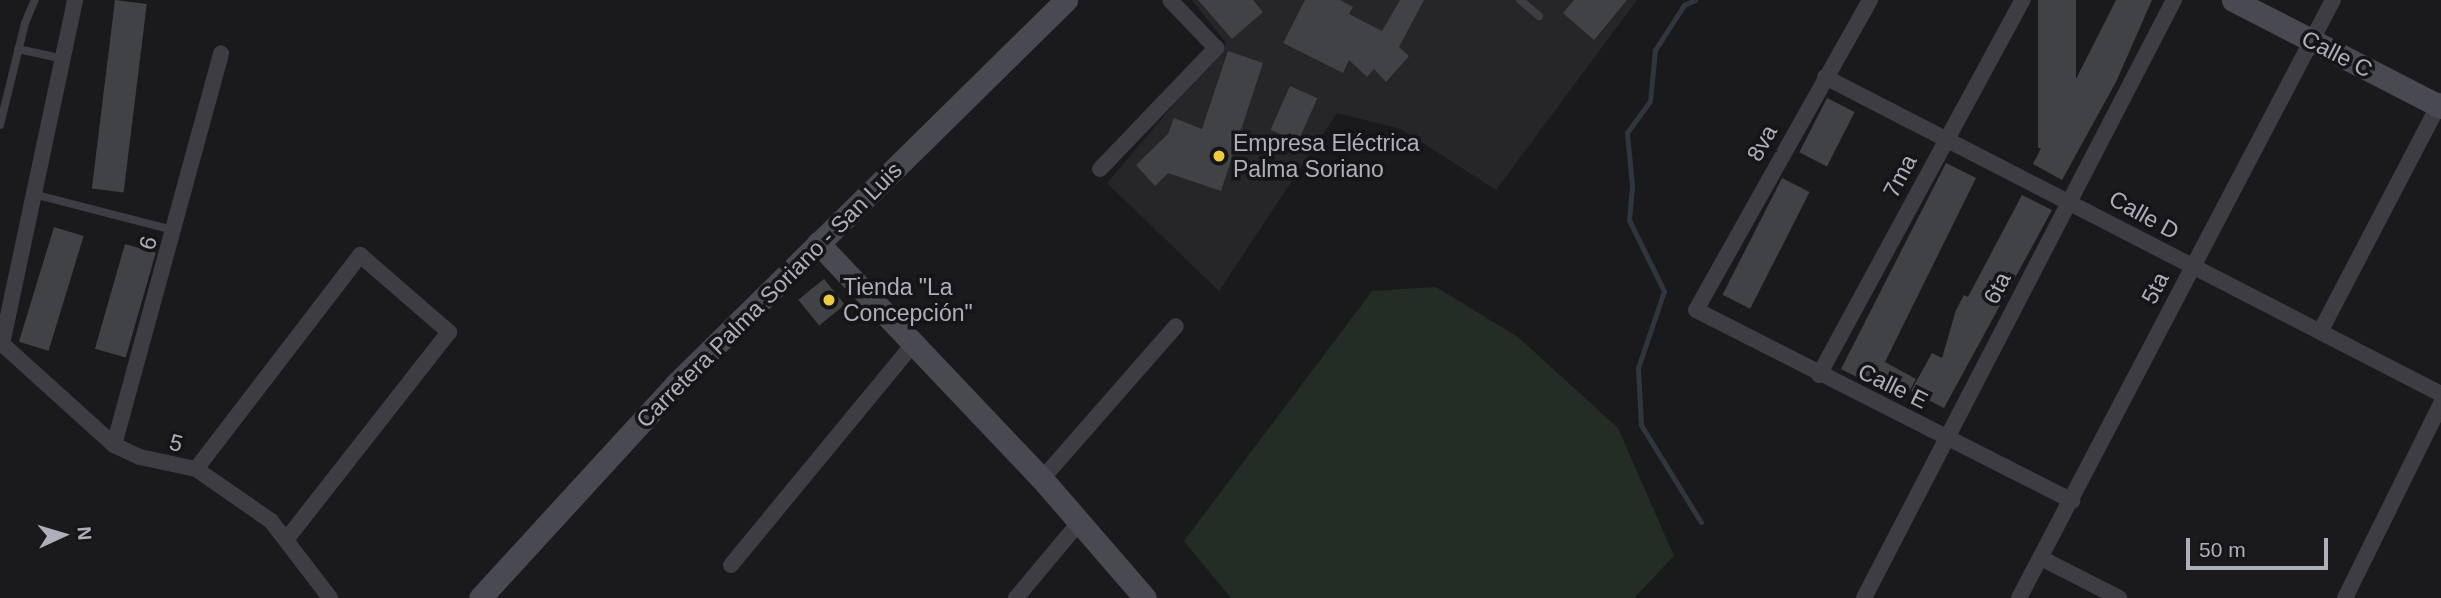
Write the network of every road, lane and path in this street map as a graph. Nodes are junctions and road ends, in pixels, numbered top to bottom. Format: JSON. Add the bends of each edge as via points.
{"nodes":[{"id":1,"x":35,"y":0,"type":"edge"},
{"id":2,"x":75,"y":0,"type":"edge"},
{"id":3,"x":1066,"y":0,"type":"edge"},
{"id":4,"x":1170,"y":0,"type":"edge"},
{"id":5,"x":1520,"y":0,"type":"edge"},
{"id":6,"x":1870,"y":0,"type":"edge"},
{"id":7,"x":2023,"y":0,"type":"edge"},
{"id":8,"x":2174,"y":0,"type":"edge"},
{"id":9,"x":2233,"y":0,"type":"edge"},
{"id":10,"x":2333,"y":0,"type":"edge"},
{"id":11,"x":1539,"y":16,"type":"dead end"},
{"id":12,"x":2312,"y":40,"type":"junction"},
{"id":13,"x":18,"y":49,"type":"junction"},
{"id":14,"x":221,"y":52,"type":"dead end"},
{"id":15,"x":64,"y":59,"type":"junction"},
{"id":16,"x":1825,"y":77,"type":"junction"},
{"id":17,"x":2440,"y":105,"type":"edge"},
{"id":18,"x":0,"y":125,"type":"edge"},
{"id":19,"x":1946,"y":139,"type":"junction"},
{"id":20,"x":1100,"y":169,"type":"dead end"},
{"id":21,"x":37,"y":195,"type":"junction"},
{"id":22,"x":2068,"y":199,"type":"junction"},
{"id":23,"x":175,"y":230,"type":"junction"},
{"id":24,"x":818,"y":243,"type":"junction"},
{"id":25,"x":2192,"y":267,"type":"junction"},
{"id":26,"x":1696,"y":310,"type":"joint"},
{"id":27,"x":1176,"y":326,"type":"dead end"},
{"id":28,"x":2320,"y":332,"type":"junction"},
{"id":29,"x":1,"y":341,"type":"edge"},
{"id":30,"x":915,"y":342,"type":"junction"},
{"id":31,"x":1819,"y":375,"type":"junction"},
{"id":32,"x":2441,"y":394,"type":"edge"},
{"id":33,"x":2441,"y":404,"type":"edge"},
{"id":34,"x":1945,"y":436,"type":"junction"},
{"id":35,"x":114,"y":445,"type":"junction"},
{"id":36,"x":195,"y":469,"type":"junction"},
{"id":37,"x":1042,"y":479,"type":"junction"},
{"id":38,"x":2072,"y":501,"type":"junction"},
{"id":39,"x":1077,"y":525,"type":"junction"},
{"id":40,"x":286,"y":540,"type":"junction"},
{"id":41,"x":2041,"y":558,"type":"junction"},
{"id":42,"x":730,"y":565,"type":"dead end"},
{"id":43,"x":1868,"y":597,"type":"edge"},
{"id":44,"x":330,"y":598,"type":"edge"},
{"id":45,"x":480,"y":598,"type":"edge"},
{"id":46,"x":1016,"y":598,"type":"edge"},
{"id":47,"x":1145,"y":598,"type":"edge"},
{"id":48,"x":2019,"y":598,"type":"edge"},
{"id":49,"x":2119,"y":598,"type":"edge"},
{"id":50,"x":2345,"y":598,"type":"edge"}],
"edges":[{"from":1,"to":13,"type":"lane"},
{"from":2,"to":15,"type":"street"},
{"from":3,"to":24,"type":"main road","name":"Carretera Palma Soriano - San Luis"},
{"from":4,"to":20,"type":"street","via":[[1216,48]]},
{"from":5,"to":11,"type":"lane"},
{"from":6,"to":16,"type":"street","name":"8va"},
{"from":7,"to":19,"type":"street","name":"7ma"},
{"from":8,"to":22,"type":"street","name":"6ta"},
{"from":9,"to":12,"type":"main road","name":"Calle C"},
{"from":10,"to":12,"type":"street","name":"5ta"},
{"from":12,"to":17,"type":"main road","name":"Calle C"},
{"from":12,"to":25,"type":"street","name":"5ta"},
{"from":13,"to":15,"type":"lane"},
{"from":13,"to":18,"type":"lane"},
{"from":14,"to":23,"type":"street","name":"6"},
{"from":15,"to":21,"type":"street"},
{"from":16,"to":19,"type":"street","name":"Calle D"},
{"from":16,"to":26,"type":"street","name":"8va"},
{"from":17,"to":28,"type":"street"},
{"from":19,"to":22,"type":"street","name":"Calle D"},
{"from":19,"to":31,"type":"street","name":"7ma"},
{"from":21,"to":23,"type":"lane"},
{"from":21,"to":29,"type":"street"},
{"from":22,"to":25,"type":"street","name":"Calle D"},
{"from":22,"to":34,"type":"street","name":"6ta"},
{"from":23,"to":35,"type":"street","name":"6"},
{"from":24,"to":30,"type":"main road"},
{"from":24,"to":45,"type":"main road","name":"Carretera Palma Soriano - San Luis","via":[[675,385]]},
{"from":25,"to":28,"type":"street","name":"Calle D"},
{"from":25,"to":38,"type":"street","name":"5ta"},
{"from":26,"to":31,"type":"street","name":"Calle E"},
{"from":27,"to":37,"type":"street"},
{"from":28,"to":32,"type":"street","name":"Calle D"},
{"from":29,"to":35,"type":"street","name":"5"},
{"from":30,"to":37,"type":"main road"},
{"from":30,"to":42,"type":"street"},
{"from":31,"to":34,"type":"street","name":"Calle E"},
{"from":33,"to":50,"type":"street"},
{"from":34,"to":38,"type":"street","name":"Calle E"},
{"from":34,"to":43,"type":"street","name":"6ta"},
{"from":35,"to":36,"type":"street","name":"5","via":[[141,457]]},
{"from":36,"to":40,"type":"street","name":"5","via":[[271,520]]},
{"from":36,"to":40,"type":"street","via":[[360,255],[449,332]]},
{"from":37,"to":39,"type":"main road"},
{"from":38,"to":41,"type":"street","name":"5ta"},
{"from":39,"to":46,"type":"street"},
{"from":39,"to":47,"type":"main road"},
{"from":40,"to":44,"type":"street","name":"5"},
{"from":41,"to":48,"type":"street","name":"5ta"},
{"from":41,"to":49,"type":"street"}]}
